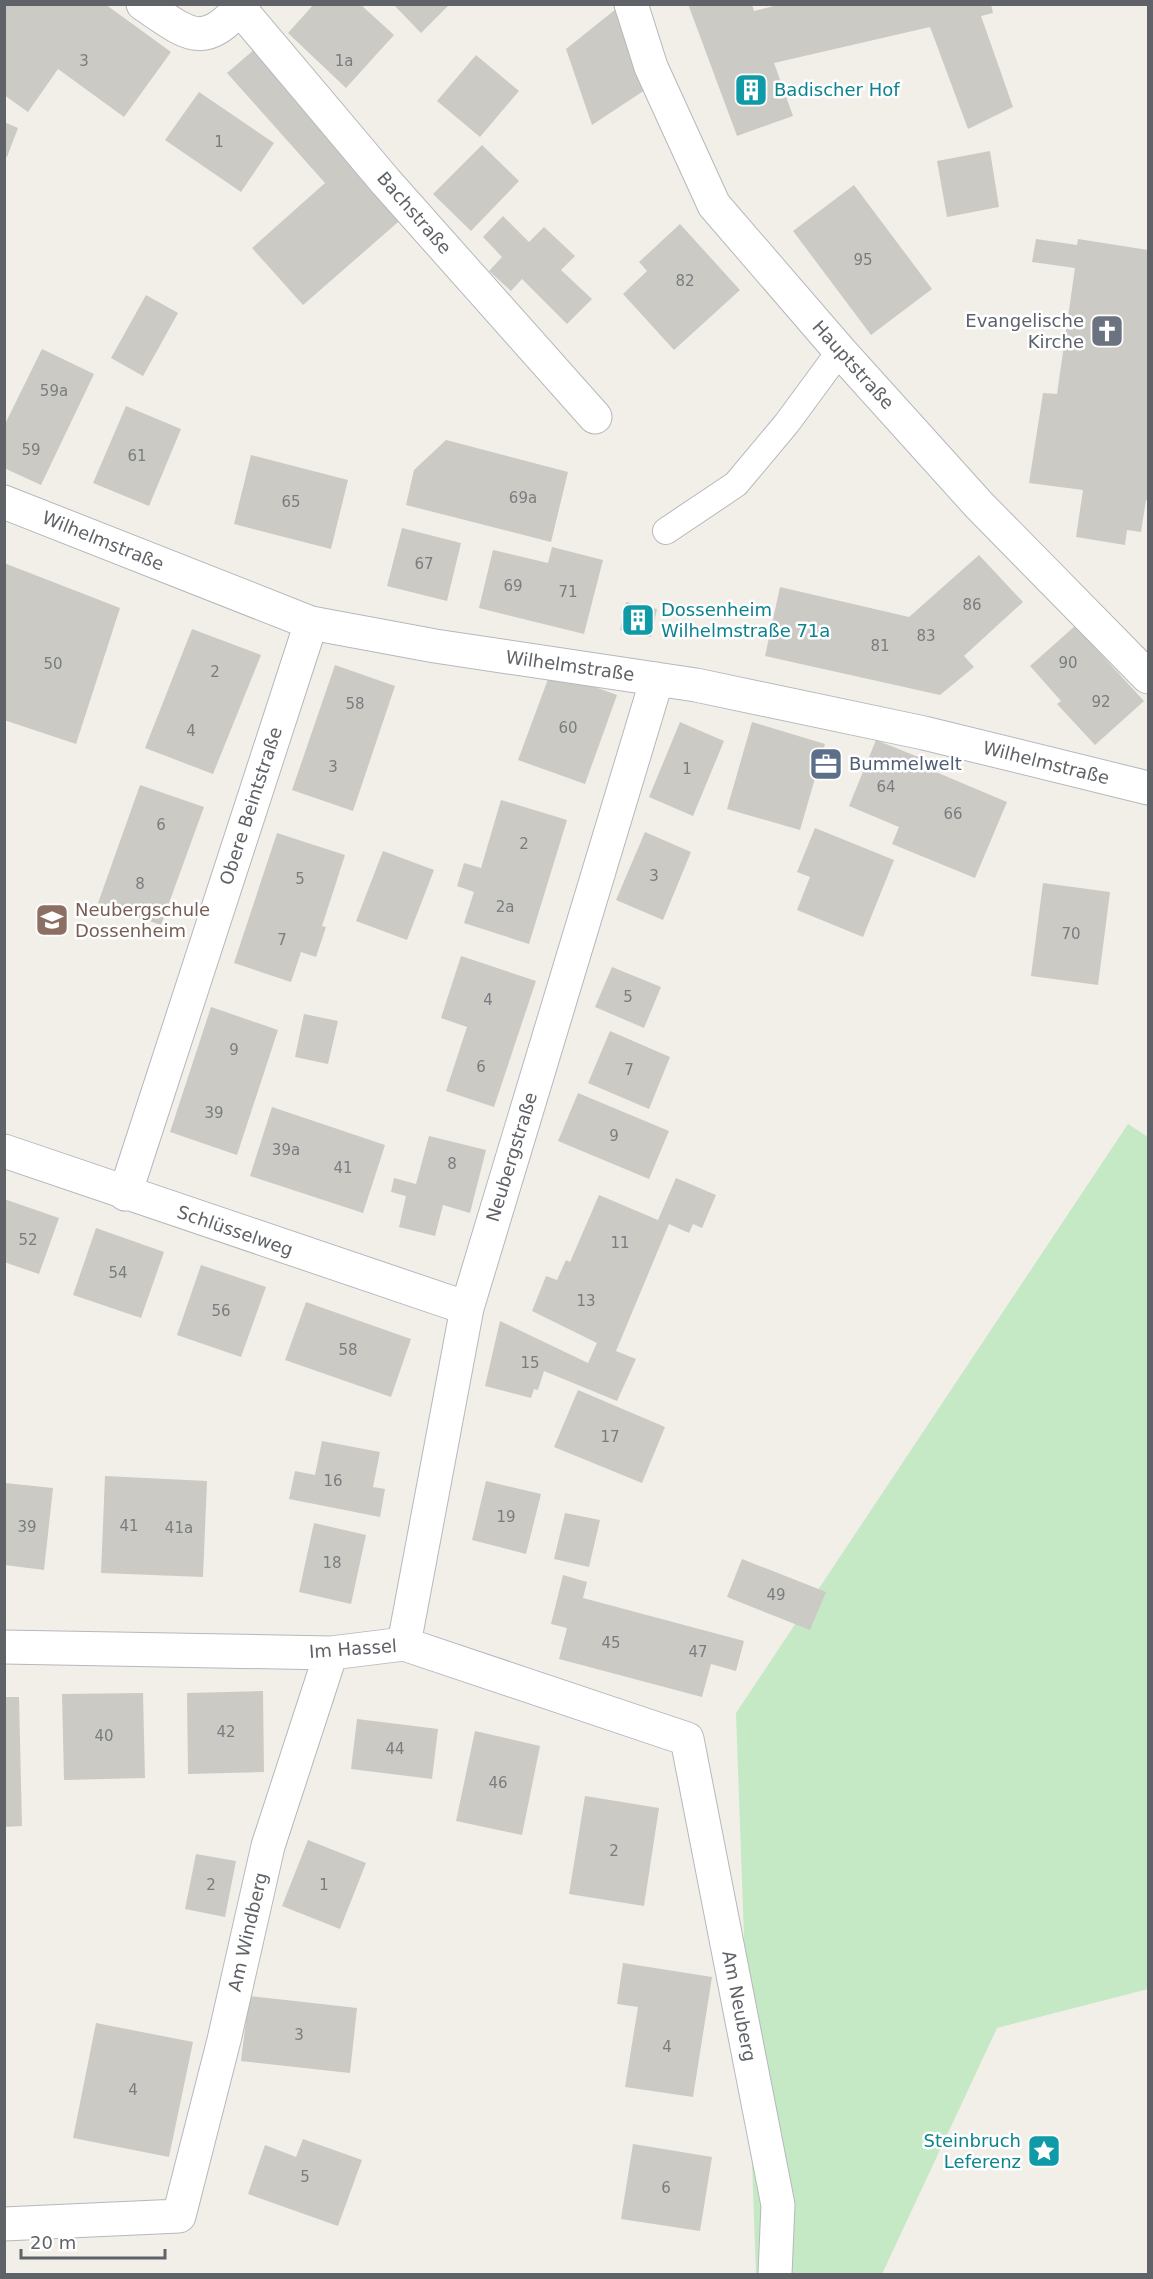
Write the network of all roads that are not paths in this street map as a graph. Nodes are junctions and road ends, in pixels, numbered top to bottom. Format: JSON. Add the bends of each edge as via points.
{"nodes":[{"id":1,"x":143,"y":4,"type":"edge"},
{"id":2,"x":631,"y":4,"type":"edge"},
{"id":3,"x":240,"y":6,"type":"edge"},
{"id":4,"x":840,"y":351,"type":"junction"},
{"id":5,"x":595,"y":417,"type":"dead end"},
{"id":6,"x":4,"y":502,"type":"edge"},
{"id":7,"x":666,"y":531,"type":"dead end"},
{"id":8,"x":311,"y":623,"type":"junction"},
{"id":9,"x":1149,"y":677,"type":"edge"},
{"id":10,"x":657,"y":679,"type":"junction"},
{"id":11,"x":1149,"y":788,"type":"edge"},
{"id":12,"x":4,"y":1151,"type":"edge"},
{"id":13,"x":125,"y":1194,"type":"junction"},
{"id":14,"x":466,"y":1308,"type":"junction"},
{"id":15,"x":404,"y":1644,"type":"junction"},
{"id":16,"x":4,"y":1647,"type":"edge"},
{"id":17,"x":331,"y":1653,"type":"junction"},
{"id":18,"x":687,"y":1739,"type":"joint"},
{"id":19,"x":4,"y":2224,"type":"edge"},
{"id":20,"x":775,"y":2274,"type":"edge"}],
"edges":[{"from":1,"to":3,"type":"street","via":[[195,35],[213,33]]},
{"from":2,"to":4,"type":"street","name":"Hauptstraße","via":[[651,68],[714,205]]},
{"from":3,"to":5,"type":"street","name":"Bachstraße","via":[[386,182]]},
{"from":4,"to":7,"type":"lane","via":[[736,484]]},
{"from":4,"to":9,"type":"street","name":"Hauptstraße","via":[[979,505]]},
{"from":6,"to":8,"type":"street","name":"Wilhelmstraße"},
{"from":8,"to":10,"type":"street","name":"Wilhelmstraße"},
{"from":8,"to":13,"type":"street","name":"Obere Beintstraße"},
{"from":10,"to":11,"type":"street","name":"Wilhelmstraße","via":[[924,733]]},
{"from":10,"to":14,"type":"street","name":"Neubergstraße"},
{"from":12,"to":13,"type":"street","name":"Schlüsselweg"},
{"from":13,"to":14,"type":"street","name":"Schlüsselweg"},
{"from":14,"to":15,"type":"street","name":"Neubergstraße"},
{"from":15,"to":17,"type":"street","name":"Im Hassel"},
{"from":15,"to":18,"type":"street","name":"Im Hassel"},
{"from":16,"to":17,"type":"street","name":"Im Hassel"},
{"from":17,"to":19,"type":"street","name":"Am Windberg","via":[[268,1846],[224,2040],[178,2216]]},
{"from":18,"to":20,"type":"street","name":"Am Neuberg","via":[[778,2205]]}]}
